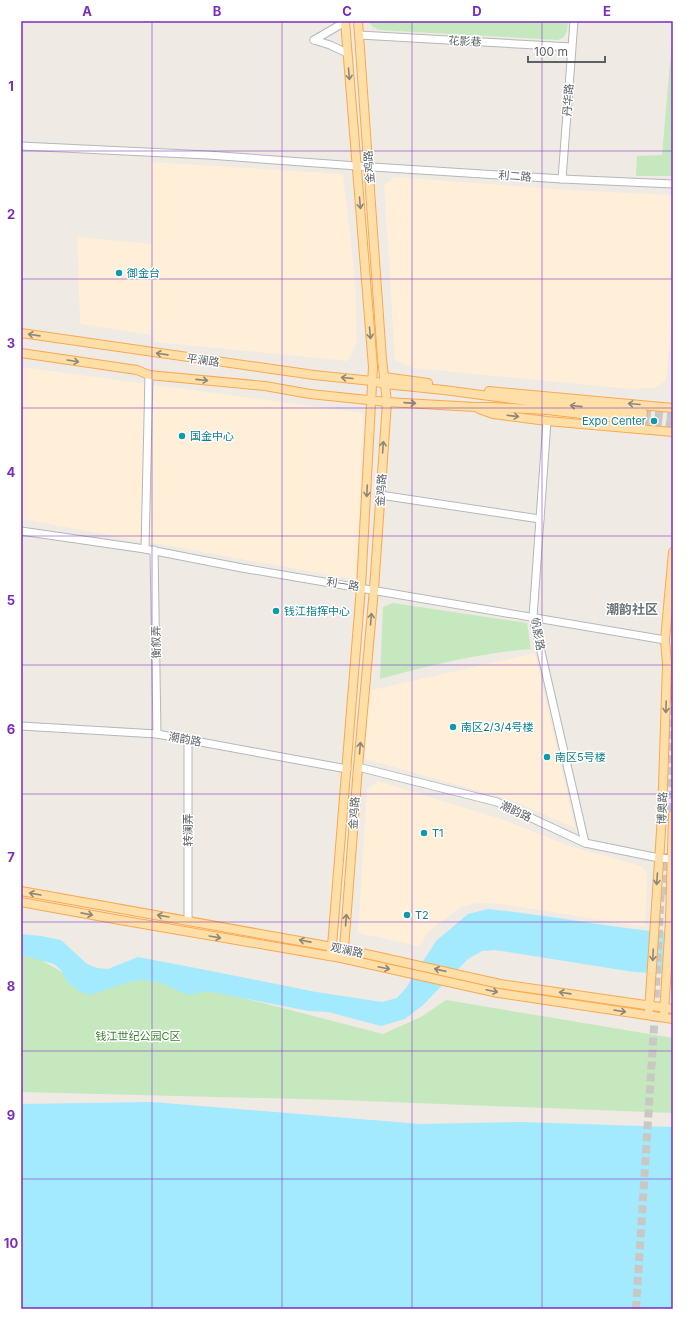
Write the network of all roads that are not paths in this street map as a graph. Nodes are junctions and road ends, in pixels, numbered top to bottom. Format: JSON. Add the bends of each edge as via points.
{"nodes":[{"id":1,"x":358,"y":21,"type":"edge"},
{"id":2,"x":574,"y":21,"type":"edge"},
{"id":3,"x":345,"y":22,"type":"edge"},
{"id":4,"x":359,"y":34,"type":"junction"},
{"id":5,"x":571,"y":47,"type":"junction"},
{"id":6,"x":347,"y":53,"type":"junction"},
{"id":7,"x":21,"y":146,"type":"edge"},
{"id":8,"x":357,"y":166,"type":"junction"},
{"id":9,"x":369,"y":167,"type":"junction"},
{"id":10,"x":562,"y":180,"type":"junction"},
{"id":11,"x":673,"y":184,"type":"edge"},
{"id":12,"x":21,"y":333,"type":"edge"},
{"id":13,"x":21,"y":353,"type":"edge"},
{"id":14,"x":149,"y":374,"type":"junction"},
{"id":15,"x":372,"y":381,"type":"junction"},
{"id":16,"x":385,"y":381,"type":"junction"},
{"id":17,"x":371,"y":400,"type":"junction"},
{"id":18,"x":387,"y":402,"type":"junction"},
{"id":19,"x":475,"y":408,"type":"junction"},
{"id":20,"x":673,"y":408,"type":"edge"},
{"id":21,"x":547,"y":421,"type":"junction"},
{"id":22,"x":673,"y":432,"type":"edge"},
{"id":23,"x":380,"y":494,"type":"junction"},
{"id":24,"x":540,"y":518,"type":"junction"},
{"id":25,"x":21,"y":532,"type":"edge"},
{"id":26,"x":145,"y":549,"type":"junction"},
{"id":27,"x":154,"y":550,"type":"junction"},
{"id":28,"x":673,"y":552,"type":"edge"},
{"id":29,"x":361,"y":587,"type":"junction"},
{"id":30,"x":374,"y":589,"type":"junction"},
{"id":31,"x":533,"y":617,"type":"junction"},
{"id":32,"x":665,"y":640,"type":"junction"},
{"id":33,"x":21,"y":726,"type":"edge"},
{"id":34,"x":157,"y":734,"type":"junction"},
{"id":35,"x":188,"y":739,"type":"junction"},
{"id":36,"x":358,"y":767,"type":"junction"},
{"id":37,"x":347,"y":769,"type":"junction"},
{"id":38,"x":673,"y":815,"type":"edge"},
{"id":39,"x":585,"y":843,"type":"junction"},
{"id":40,"x":659,"y":858,"type":"junction"},
{"id":41,"x":672,"y":859,"type":"junction"},
{"id":42,"x":21,"y":891,"type":"edge"},
{"id":43,"x":21,"y":902,"type":"edge"},
{"id":44,"x":671,"y":915,"type":"edge"},
{"id":45,"x":188,"y":920,"type":"junction"},
{"id":46,"x":332,"y":946,"type":"junction"},
{"id":47,"x":344,"y":949,"type":"junction"},
{"id":48,"x":330,"y":956,"type":"junction"},
{"id":49,"x":341,"y":958,"type":"junction"},
{"id":50,"x":649,"y":1006,"type":"junction"},
{"id":51,"x":669,"y":1009,"type":"edge"},
{"id":52,"x":649,"y":1015,"type":"junction"},
{"id":53,"x":664,"y":1018,"type":"junction"},
{"id":54,"x":673,"y":1019,"type":"edge"}],
"edges":[{"from":1,"to":4,"type":"main road","name":"金鸡路"},
{"from":2,"to":5,"type":"street","name":"丹华路"},
{"from":3,"to":6,"type":"main road","name":"金鸡路"},
{"from":3,"to":6,"type":"street","via":[[314,40]]},
{"from":4,"to":5,"type":"street","name":"花影巷"},
{"from":4,"to":9,"type":"main road","name":"金鸡路"},
{"from":5,"to":10,"type":"street","name":"丹华路"},
{"from":6,"to":8,"type":"main road","name":"金鸡路","one_way":true},
{"from":7,"to":8,"type":"street","name":"利二路","via":[[208,155]]},
{"from":8,"to":9,"type":"street","name":"利二路"},
{"from":8,"to":15,"type":"main road","name":"金鸡路","one_way":true},
{"from":9,"to":10,"type":"street","name":"利二路"},
{"from":9,"to":16,"type":"main road","name":"金鸡路"},
{"from":10,"to":11,"type":"street","name":"利二路"},
{"from":15,"to":12,"type":"main road","name":"平澜路","one_way":true},
{"from":13,"to":14,"type":"main road","name":"平澜路","one_way":true,"via":[[137,370]]},
{"from":14,"to":17,"type":"main road","name":"平澜路","one_way":true},
{"from":14,"to":26,"type":"street"},
{"from":15,"to":16,"type":"main road","name":"平澜路"},
{"from":15,"to":17,"type":"main road","name":"金鸡路"},
{"from":16,"to":18,"type":"main road","name":"金鸡路"},
{"from":19,"to":16,"type":"main road","one_way":true,"via":[[643,417]]},
{"from":20,"to":16,"type":"main road","one_way":true},
{"from":17,"to":18,"type":"main road","name":"平澜路"},
{"from":17,"to":29,"type":"main road","name":"金鸡路","one_way":true},
{"from":18,"to":19,"type":"main road","name":"平澜路","one_way":true},
{"from":23,"to":18,"type":"main road","name":"金鸡路","one_way":true},
{"from":19,"to":21,"type":"main road","one_way":true,"via":[[493,414]]},
{"from":21,"to":22,"type":"main road"},
{"from":21,"to":24,"type":"street","name":"帆影路"},
{"from":23,"to":24,"type":"street"},
{"from":23,"to":30,"type":"main road","name":"金鸡路"},
{"from":24,"to":31,"type":"street","name":"帆影路"},
{"from":25,"to":26,"type":"street","name":"利一路"},
{"from":26,"to":27,"type":"street","name":"利一路"},
{"from":27,"to":29,"type":"street","name":"利一路","via":[[242,568]]},
{"from":27,"to":34,"type":"street","name":"衡叙弄"},
{"from":28,"to":32,"type":"main road","name":"博奥路"},
{"from":29,"to":30,"type":"street","name":"利一路"},
{"from":29,"to":37,"type":"main road","name":"金鸡路"},
{"from":30,"to":31,"type":"street","name":"利一路"},
{"from":36,"to":30,"type":"main road","name":"金鸡路","one_way":true},
{"from":31,"to":32,"type":"street","name":"利一路"},
{"from":31,"to":39,"type":"street","name":"帆影路"},
{"from":32,"to":40,"type":"main road","name":"博奥路","one_way":true,"via":[[667,671]]},
{"from":33,"to":34,"type":"street","name":"潮韵路"},
{"from":34,"to":35,"type":"street","name":"潮韵路"},
{"from":35,"to":37,"type":"street","name":"潮韵路"},
{"from":35,"to":45,"type":"street","name":"转澜弄"},
{"from":36,"to":39,"type":"street","name":"潮韵路","via":[[497,802]]},
{"from":47,"to":36,"type":"main road","name":"金鸡路","one_way":true},
{"from":37,"to":46,"type":"main road","name":"金鸡路"},
{"from":38,"to":41,"type":"main road","name":"博奥路"},
{"from":39,"to":40,"type":"street","name":"潮韵路"},
{"from":40,"to":41,"type":"street","name":"潮韵路"},
{"from":40,"to":50,"type":"main road","name":"博奥路","one_way":true},
{"from":41,"to":44,"type":"main road","name":"博奥路"},
{"from":45,"to":42,"type":"main road","name":"观澜路","one_way":true},
{"from":43,"to":48,"type":"main road","name":"观澜路","one_way":true},
{"from":44,"to":51,"type":"main road","name":"博奥路","via":[[666,992]]},
{"from":46,"to":45,"type":"main road","name":"观澜路","one_way":true},
{"from":46,"to":47,"type":"main road","name":"观澜路"},
{"from":46,"to":48,"type":"main road","name":"金鸡路"},
{"from":47,"to":49,"type":"main road","name":"金鸡路"},
{"from":50,"to":47,"type":"main road","name":"观澜路","one_way":true,"via":[[500,984]]},
{"from":48,"to":49,"type":"main road","name":"观澜路"},
{"from":49,"to":52,"type":"main road","name":"观澜路","one_way":true,"via":[[498,992]]},
{"from":50,"to":51,"type":"main road","name":"观澜路"},
{"from":50,"to":52,"type":"main road","name":"博奥路"},
{"from":51,"to":53,"type":"main road","name":"博奥路"},
{"from":52,"to":53,"type":"main road","name":"观澜路"},
{"from":53,"to":54,"type":"main road","name":"观澜路"}]}
